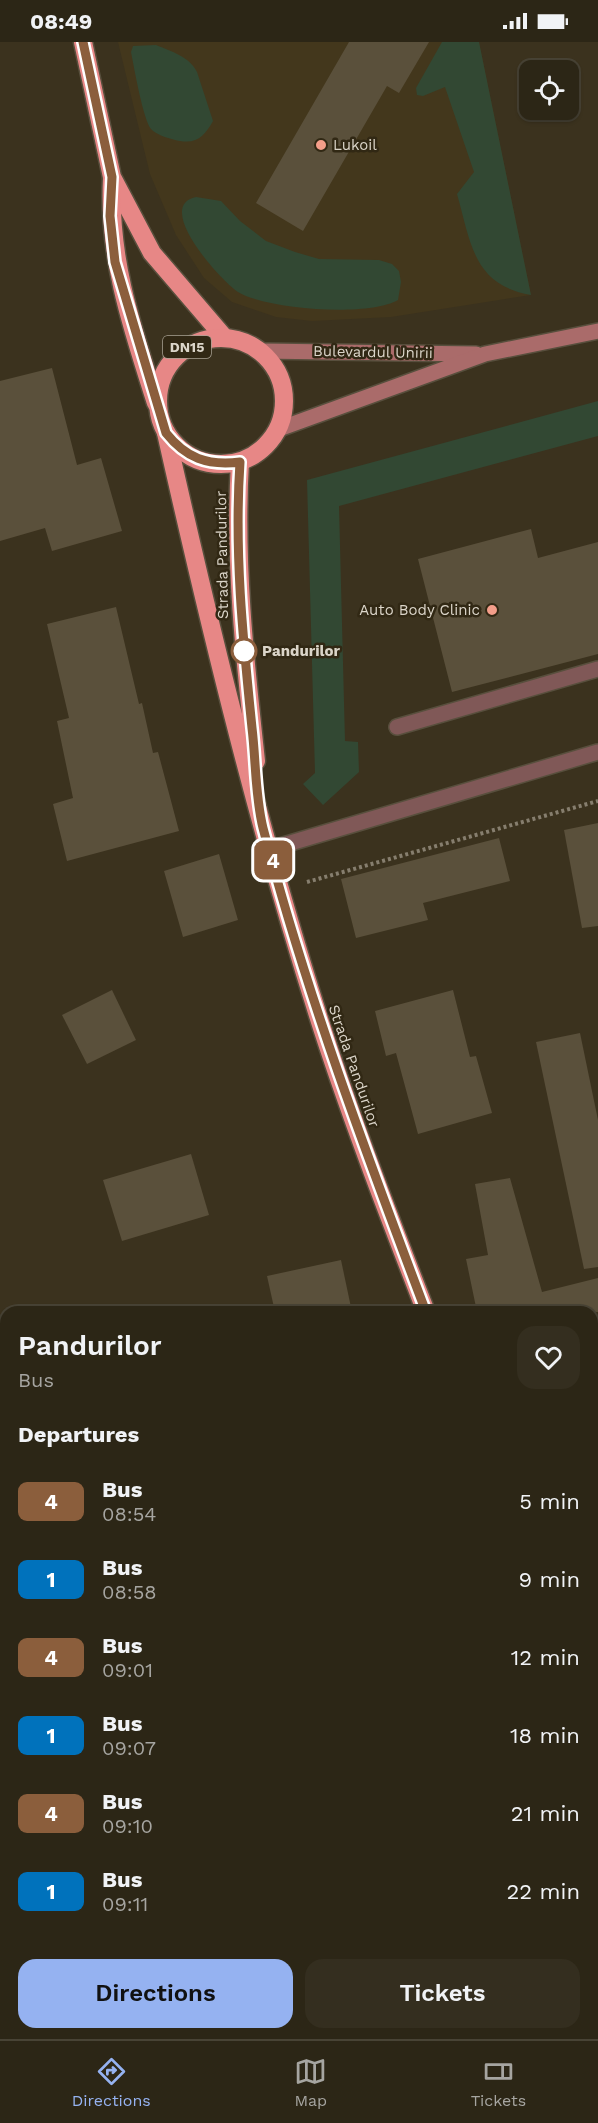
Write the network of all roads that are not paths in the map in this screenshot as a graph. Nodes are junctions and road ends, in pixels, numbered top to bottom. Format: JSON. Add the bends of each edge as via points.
{"nodes":[{"id":1,"x":83,"y":42,"type":"edge"},
{"id":2,"x":112,"y":177,"type":"junction"},
{"id":3,"x":598,"y":331,"type":"edge"},
{"id":4,"x":224,"y":337,"type":"junction"},
{"id":5,"x":261,"y":351,"type":"junction"},
{"id":6,"x":485,"y":354,"type":"junction"},
{"id":7,"x":159,"y":413,"type":"junction"},
{"id":8,"x":279,"y":429,"type":"junction"},
{"id":9,"x":166,"y":433,"type":"junction"},
{"id":10,"x":240,"y":462,"type":"junction"},
{"id":11,"x":598,"y":669,"type":"edge"},
{"id":12,"x":397,"y":727,"type":"dead end"},
{"id":13,"x":598,"y":752,"type":"edge"},
{"id":14,"x":262,"y":826,"type":"junction"},
{"id":15,"x":270,"y":849,"type":"junction"},
{"id":16,"x":424,"y":1306,"type":"edge"}],
"edges":[{"from":1,"to":2,"type":"highway","number":"DN15"},
{"from":2,"to":4,"type":"highway","number":"DN15","via":[[152,253]]},
{"from":2,"to":7,"type":"highway","number":"DN15","via":[[110,216],[115,262]]},
{"from":3,"to":6,"type":"main road","name":"Bulevardul Unirii"},
{"from":4,"to":5,"type":"highway","number":"DN15","via":[[244,341]]},
{"from":4,"to":7,"type":"highway","number":"DN15","via":[[205,339],[173,359],[160,385]]},
{"from":5,"to":6,"type":"main road","name":"Bulevardul Unirii"},
{"from":5,"to":8,"type":"highway","number":"DN15","via":[[276,367],[284,387],[285,408]]},
{"from":6,"to":8,"type":"main road","name":"Bulevardul Unirii"},
{"from":7,"to":9,"type":"highway","number":"DN15"},
{"from":8,"to":10,"type":"highway","number":"DN15","via":[[256,455]]},
{"from":9,"to":10,"type":"highway","number":"DN15","via":[[179,449],[198,460],[218,465]]},
{"from":9,"to":14,"type":"highway","name":"Strada Pandurilor","number":"DN15"},
{"from":10,"to":14,"type":"highway","name":"Strada Pandurilor","number":"DN15","via":[[240,615]]},
{"from":11,"to":12,"type":"street"},
{"from":13,"to":15,"type":"street"},
{"from":14,"to":15,"type":"highway","name":"Strada Pandurilor","number":"DN15"},
{"from":15,"to":16,"type":"highway","name":"Strada Pandurilor","number":"DN15","via":[[352,1118]]}]}
